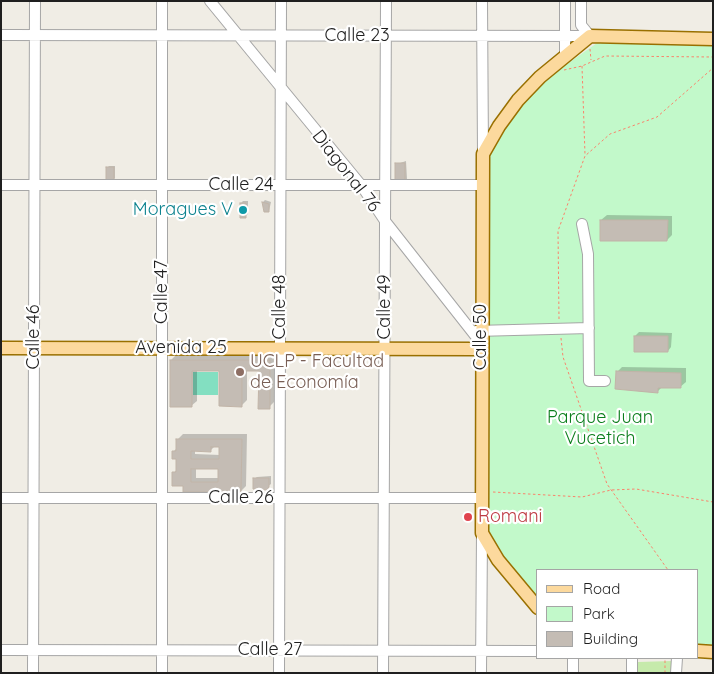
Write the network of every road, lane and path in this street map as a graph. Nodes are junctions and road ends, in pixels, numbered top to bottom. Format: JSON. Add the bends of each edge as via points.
{"nodes":[{"id":1,"x":35,"y":1,"type":"edge"},
{"id":2,"x":162,"y":1,"type":"edge"},
{"id":3,"x":210,"y":1,"type":"edge"},
{"id":4,"x":281,"y":1,"type":"edge"},
{"id":5,"x":386,"y":1,"type":"edge"},
{"id":6,"x":482,"y":1,"type":"edge"},
{"id":7,"x":565,"y":1,"type":"edge"},
{"id":8,"x":581,"y":1,"type":"edge"},
{"id":9,"x":1,"y":35,"type":"edge"},
{"id":10,"x":35,"y":35,"type":"junction"},
{"id":11,"x":162,"y":36,"type":"junction"},
{"id":12,"x":237,"y":36,"type":"junction"},
{"id":13,"x":281,"y":36,"type":"junction"},
{"id":14,"x":386,"y":36,"type":"junction"},
{"id":15,"x":482,"y":36,"type":"junction"},
{"id":16,"x":565,"y":36,"type":"junction"},
{"id":17,"x":590,"y":36,"type":"junction"},
{"id":18,"x":713,"y":39,"type":"edge"},
{"id":19,"x":565,"y":57,"type":"junction"},
{"id":20,"x":713,"y":57,"type":"edge"},
{"id":21,"x":582,"y":66,"type":"junction"},
{"id":22,"x":713,"y":68,"type":"edge"},
{"id":23,"x":560,"y":71,"type":"dead end"},
{"id":24,"x":281,"y":90,"type":"junction"},
{"id":25,"x":482,"y":154,"type":"junction"},
{"id":26,"x":585,"y":156,"type":"junction"},
{"id":27,"x":1,"y":185,"type":"edge"},
{"id":28,"x":35,"y":185,"type":"junction"},
{"id":29,"x":162,"y":185,"type":"junction"},
{"id":30,"x":280,"y":185,"type":"junction"},
{"id":31,"x":361,"y":185,"type":"junction"},
{"id":32,"x":385,"y":185,"type":"junction"},
{"id":33,"x":481,"y":185,"type":"junction"},
{"id":34,"x":385,"y":221,"type":"junction"},
{"id":35,"x":582,"y":224,"type":"dead end"},
{"id":36,"x":559,"y":328,"type":"junction"},
{"id":37,"x":589,"y":328,"type":"junction"},
{"id":38,"x":479,"y":338,"type":"junction"},
{"id":39,"x":1,"y":343,"type":"edge"},
{"id":40,"x":34,"y":346,"type":"junction"},
{"id":41,"x":162,"y":346,"type":"junction"},
{"id":42,"x":280,"y":346,"type":"junction"},
{"id":43,"x":384,"y":346,"type":"junction"},
{"id":44,"x":1,"y":348,"type":"edge"},
{"id":45,"x":605,"y":381,"type":"dead end"},
{"id":46,"x":611,"y":490,"type":"junction"},
{"id":47,"x":481,"y":495,"type":"junction"},
{"id":48,"x":1,"y":498,"type":"edge"},
{"id":49,"x":34,"y":498,"type":"junction"},
{"id":50,"x":162,"y":498,"type":"junction"},
{"id":51,"x":279,"y":498,"type":"junction"},
{"id":52,"x":384,"y":498,"type":"junction"},
{"id":53,"x":713,"y":502,"type":"edge"},
{"id":54,"x":482,"y":533,"type":"junction"},
{"id":55,"x":667,"y":569,"type":"edge"},
{"id":56,"x":536,"y":606,"type":"edge"},
{"id":57,"x":1,"y":650,"type":"edge"},
{"id":58,"x":33,"y":650,"type":"junction"},
{"id":59,"x":162,"y":650,"type":"junction"},
{"id":60,"x":279,"y":650,"type":"junction"},
{"id":61,"x":383,"y":650,"type":"junction"},
{"id":62,"x":481,"y":650,"type":"junction"},
{"id":63,"x":536,"y":651,"type":"edge"},
{"id":64,"x":699,"y":651,"type":"edge"},
{"id":65,"x":713,"y":652,"type":"edge"},
{"id":66,"x":632,"y":659,"type":"edge"},
{"id":67,"x":665,"y":659,"type":"edge"},
{"id":68,"x":677,"y":659,"type":"edge"},
{"id":69,"x":33,"y":673,"type":"edge"},
{"id":70,"x":162,"y":673,"type":"edge"},
{"id":71,"x":279,"y":673,"type":"edge"},
{"id":72,"x":383,"y":673,"type":"edge"},
{"id":73,"x":481,"y":673,"type":"edge"},
{"id":74,"x":632,"y":673,"type":"edge"},
{"id":75,"x":665,"y":673,"type":"edge"},
{"id":76,"x":676,"y":673,"type":"edge"}],
"edges":[{"from":1,"to":10,"type":"street","name":"Calle 46"},
{"from":2,"to":11,"type":"street","name":"Calle 47"},
{"from":3,"to":12,"type":"street","name":"Diagonal 76"},
{"from":4,"to":13,"type":"street","name":"Calle 48"},
{"from":5,"to":14,"type":"street","name":"Calle 49"},
{"from":6,"to":15,"type":"street","name":"Calle 50"},
{"from":7,"to":16,"type":"street"},
{"from":8,"to":17,"type":"street","via":[[581,25]]},
{"from":9,"to":10,"type":"street","name":"Calle 23"},
{"from":10,"to":11,"type":"street","name":"Calle 23"},
{"from":10,"to":28,"type":"street","name":"Calle 46"},
{"from":11,"to":12,"type":"street","name":"Calle 23"},
{"from":11,"to":29,"type":"street","name":"Calle 47"},
{"from":12,"to":13,"type":"street","name":"Calle 23"},
{"from":12,"to":24,"type":"street","name":"Diagonal 76"},
{"from":13,"to":14,"type":"street","name":"Calle 23"},
{"from":13,"to":24,"type":"street","name":"Calle 48"},
{"from":14,"to":15,"type":"street","name":"Calle 23"},
{"from":14,"to":32,"type":"street","name":"Calle 49"},
{"from":15,"to":16,"type":"street","name":"Calle 23"},
{"from":15,"to":25,"type":"street","name":"Calle 50"},
{"from":16,"to":17,"type":"street","name":"Calle 23"},
{"from":16,"to":19,"type":"street"},
{"from":17,"to":18,"type":"main road","name":"Calle 23"},
{"from":17,"to":19,"type":"main road"},
{"from":19,"to":25,"type":"main road","via":[[518,100]]},
{"from":20,"to":21,"type":"path","via":[[605,56]]},
{"from":21,"to":23,"type":"path"},
{"from":21,"to":26,"type":"path"},
{"from":22,"to":26,"type":"path","via":[[657,117],[610,134]]},
{"from":24,"to":30,"type":"street","name":"Calle 48"},
{"from":24,"to":31,"type":"street","name":"Diagonal 76"},
{"from":25,"to":33,"type":"main road","name":"Calle 50"},
{"from":26,"to":36,"type":"path","via":[[558,230]]},
{"from":27,"to":28,"type":"street","name":"Calle 24"},
{"from":28,"to":29,"type":"street","name":"Calle 24"},
{"from":28,"to":40,"type":"street","name":"Calle 46"},
{"from":29,"to":30,"type":"street","name":"Calle 24"},
{"from":29,"to":41,"type":"street","name":"Calle 47"},
{"from":30,"to":31,"type":"street","name":"Calle 24"},
{"from":30,"to":42,"type":"street","name":"Calle 48"},
{"from":31,"to":32,"type":"street","name":"Calle 24"},
{"from":31,"to":34,"type":"street","name":"Diagonal 76"},
{"from":32,"to":33,"type":"street","name":"Calle 24"},
{"from":32,"to":34,"type":"street","name":"Calle 49"},
{"from":33,"to":38,"type":"main road","name":"Calle 50"},
{"from":34,"to":38,"type":"street","name":"Diagonal 76"},
{"from":34,"to":43,"type":"street","name":"Calle 49"},
{"from":35,"to":37,"type":"street","via":[[588,254]]},
{"from":36,"to":37,"type":"street"},
{"from":36,"to":38,"type":"street"},
{"from":36,"to":46,"type":"path","via":[[563,357]]},
{"from":37,"to":45,"type":"street","via":[[589,381]]},
{"from":38,"to":43,"type":"main road","name":"Avenida 25"},
{"from":38,"to":47,"type":"main road","name":"Calle 50"},
{"from":39,"to":40,"type":"main road","name":"Avenida 25"},
{"from":40,"to":41,"type":"main road","name":"Avenida 25"},
{"from":40,"to":44,"type":"main road","name":"Avenida 25"},
{"from":40,"to":49,"type":"street","name":"Calle 46"},
{"from":41,"to":42,"type":"main road","name":"Avenida 25"},
{"from":41,"to":50,"type":"street","name":"Calle 47"},
{"from":42,"to":43,"type":"main road","name":"Avenida 25"},
{"from":42,"to":51,"type":"street","name":"Calle 48"},
{"from":43,"to":52,"type":"street","name":"Calle 49"},
{"from":46,"to":47,"type":"path","via":[[582,496],[516,491]]},
{"from":46,"to":53,"type":"path","via":[[636,489]]},
{"from":46,"to":55,"type":"path"},
{"from":47,"to":52,"type":"street","name":"Calle 26"},
{"from":47,"to":54,"type":"main road","name":"Calle 50"},
{"from":48,"to":49,"type":"street","name":"Calle 26"},
{"from":49,"to":50,"type":"street","name":"Calle 26"},
{"from":49,"to":58,"type":"street","name":"Calle 46"},
{"from":50,"to":51,"type":"street","name":"Calle 26"},
{"from":50,"to":59,"type":"street","name":"Calle 47"},
{"from":51,"to":52,"type":"street","name":"Calle 26"},
{"from":51,"to":60,"type":"street","name":"Calle 48"},
{"from":52,"to":61,"type":"street","name":"Calle 49"},
{"from":54,"to":56,"type":"main road","via":[[503,567]]},
{"from":54,"to":62,"type":"street","name":"Calle 50"},
{"from":57,"to":58,"type":"street","name":"Calle 27"},
{"from":58,"to":59,"type":"street","name":"Calle 27"},
{"from":58,"to":69,"type":"street","name":"Calle 46"},
{"from":59,"to":60,"type":"street","name":"Calle 27"},
{"from":59,"to":70,"type":"street","name":"Calle 47"},
{"from":60,"to":61,"type":"street","name":"Calle 27"},
{"from":60,"to":71,"type":"street","name":"Calle 48"},
{"from":61,"to":62,"type":"street","name":"Calle 27"},
{"from":61,"to":72,"type":"street","name":"Calle 49"},
{"from":62,"to":63,"type":"street","name":"Calle 27"},
{"from":62,"to":73,"type":"street","name":"Calle 50"},
{"from":64,"to":65,"type":"main road"},
{"from":66,"to":74,"type":"street"},
{"from":67,"to":75,"type":"path"},
{"from":68,"to":76,"type":"street"}]}
